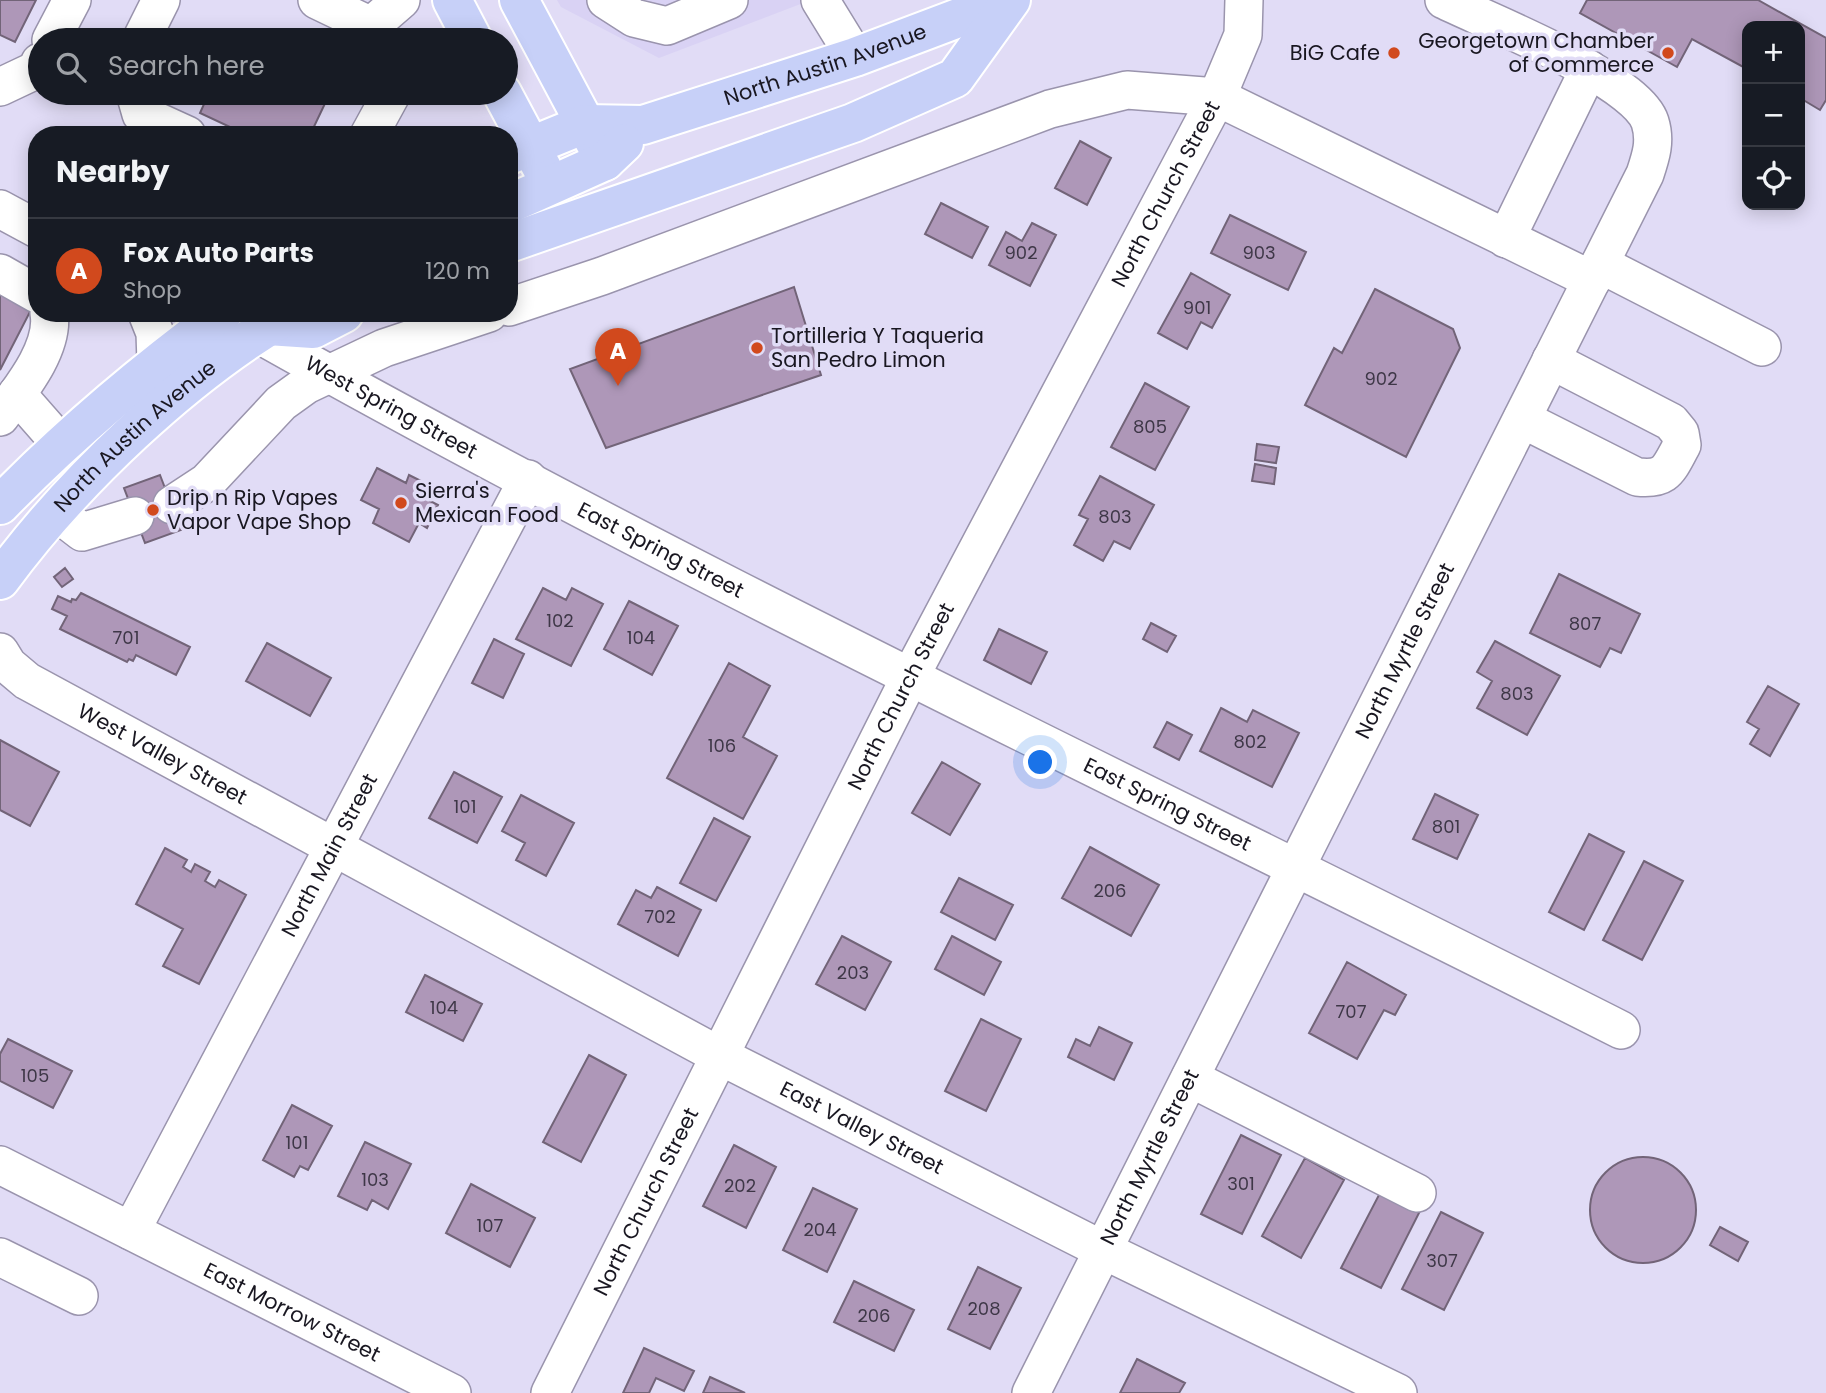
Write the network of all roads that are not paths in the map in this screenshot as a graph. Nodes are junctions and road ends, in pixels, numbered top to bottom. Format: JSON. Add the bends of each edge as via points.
{"nodes":[{"id":1,"x":72,"y":0,"type":"edge"},
{"id":2,"x":161,"y":0,"type":"edge"},
{"id":3,"x":317,"y":0,"type":"edge"},
{"id":4,"x":401,"y":0,"type":"edge"},
{"id":5,"x":452,"y":0,"type":"edge"},
{"id":6,"x":519,"y":0,"type":"edge"},
{"id":7,"x":606,"y":0,"type":"edge"},
{"id":8,"x":729,"y":0,"type":"edge"},
{"id":9,"x":820,"y":0,"type":"edge"},
{"id":10,"x":1006,"y":0,"type":"edge"},
{"id":11,"x":1011,"y":0,"type":"edge"},
{"id":12,"x":1244,"y":0,"type":"edge"},
{"id":13,"x":1444,"y":0,"type":"edge"},
{"id":14,"x":57,"y":28,"type":"edge"},
{"id":15,"x":147,"y":28,"type":"edge"},
{"id":16,"x":365,"y":28,"type":"edge"},
{"id":17,"x":378,"y":28,"type":"edge"},
{"id":18,"x":467,"y":28,"type":"edge"},
{"id":19,"x":855,"y":57,"type":"junction"},
{"id":20,"x":1589,"y":69,"type":"junction"},
{"id":21,"x":28,"y":74,"type":"edge"},
{"id":22,"x":0,"y":87,"type":"edge"},
{"id":23,"x":1217,"y":97,"type":"junction"},
{"id":24,"x":138,"y":105,"type":"edge"},
{"id":25,"x":385,"y":105,"type":"edge"},
{"id":26,"x":506,"y":105,"type":"edge"},
{"id":27,"x":585,"y":124,"type":"junction"},
{"id":28,"x":643,"y":125,"type":"junction"},
{"id":29,"x":167,"y":126,"type":"edge"},
{"id":30,"x":374,"y":126,"type":"edge"},
{"id":31,"x":512,"y":126,"type":"edge"},
{"id":32,"x":520,"y":151,"type":"edge"},
{"id":33,"x":605,"y":161,"type":"junction"},
{"id":34,"x":552,"y":185,"type":"junction"},
{"id":35,"x":518,"y":200,"type":"edge"},
{"id":36,"x":0,"y":209,"type":"edge"},
{"id":37,"x":28,"y":224,"type":"edge"},
{"id":38,"x":1506,"y":239,"type":"junction"},
{"id":39,"x":518,"y":240,"type":"edge"},
{"id":40,"x":1596,"y":272,"type":"junction"},
{"id":41,"x":0,"y":273,"type":"edge"},
{"id":42,"x":28,"y":289,"type":"edge"},
{"id":43,"x":518,"y":304,"type":"edge"},
{"id":44,"x":50,"y":322,"type":"edge"},
{"id":45,"x":150,"y":322,"type":"edge"},
{"id":46,"x":211,"y":322,"type":"edge"},
{"id":47,"x":327,"y":322,"type":"edge"},
{"id":48,"x":462,"y":322,"type":"edge"},
{"id":49,"x":272,"y":324,"type":"edge"},
{"id":50,"x":1762,"y":348,"type":"dead end"},
{"id":51,"x":1551,"y":360,"type":"junction"},
{"id":52,"x":156,"y":362,"type":"junction"},
{"id":53,"x":330,"y":374,"type":"junction"},
{"id":54,"x":8,"y":406,"type":"edge"},
{"id":55,"x":1522,"y":419,"type":"junction"},
{"id":56,"x":60,"y":443,"type":"junction"},
{"id":57,"x":528,"y":479,"type":"junction"},
{"id":58,"x":0,"y":505,"type":"edge"},
{"id":59,"x":172,"y":505,"type":"dead end"},
{"id":60,"x":55,"y":512,"type":"junction"},
{"id":61,"x":135,"y":516,"type":"dead end"},
{"id":62,"x":0,"y":580,"type":"edge"},
{"id":63,"x":0,"y":652,"type":"edge"},
{"id":64,"x":909,"y":679,"type":"junction"},
{"id":65,"x":334,"y":847,"type":"junction"},
{"id":66,"x":1296,"y":866,"type":"junction"},
{"id":67,"x":1621,"y":1030,"type":"dead end"},
{"id":68,"x":720,"y":1056,"type":"junction"},
{"id":69,"x":1190,"y":1078,"type":"junction"},
{"id":70,"x":0,"y":1165,"type":"edge"},
{"id":71,"x":1418,"y":1193,"type":"dead end"},
{"id":72,"x":131,"y":1231,"type":"junction"},
{"id":73,"x":1103,"y":1250,"type":"junction"},
{"id":74,"x":0,"y":1257,"type":"edge"},
{"id":75,"x":79,"y":1296,"type":"dead end"},
{"id":76,"x":452,"y":1393,"type":"edge"},
{"id":77,"x":550,"y":1393,"type":"edge"},
{"id":78,"x":1031,"y":1393,"type":"edge"},
{"id":79,"x":1398,"y":1393,"type":"edge"}],
"edges":[{"from":1,"to":14,"type":"street"},
{"from":2,"to":15,"type":"street"},
{"from":3,"to":16,"type":"street"},
{"from":4,"to":17,"type":"street"},
{"from":5,"to":18,"type":"main road"},
{"from":6,"to":27,"type":"main road"},
{"from":7,"to":8,"type":"street","via":[[634,18],[667,26]]},
{"from":9,"to":19,"type":"street"},
{"from":10,"to":19,"type":"main road","name":"North Austin Avenue"},
{"from":11,"to":39,"type":"main road","via":[[955,78],[853,123]]},
{"from":12,"to":23,"type":"street","name":"North Church Street","via":[[1242,35]]},
{"from":13,"to":20,"type":"street","name":"North Myrtle Street"},
{"from":19,"to":28,"type":"main road","name":"North Austin Avenue"},
{"from":20,"to":38,"type":"street"},
{"from":20,"to":40,"type":"street","name":"North Myrtle Street","via":[[1625,91],[1650,120],[1654,147]]},
{"from":21,"to":22,"type":"street"},
{"from":23,"to":38,"type":"street"},
{"from":23,"to":43,"type":"street","via":[[1127,90],[1050,109]]},
{"from":23,"to":64,"type":"street","name":"North Church Street"},
{"from":24,"to":29,"type":"street","via":[[141,114]]},
{"from":25,"to":30,"type":"street"},
{"from":26,"to":31,"type":"main road"},
{"from":27,"to":28,"type":"main road","name":"North Austin Avenue"},
{"from":27,"to":32,"type":"main road","name":"North Austin Avenue"},
{"from":27,"to":33,"type":"main road"},
{"from":28,"to":33,"type":"main road","name":"North Austin Avenue"},
{"from":32,"to":34,"type":"main road"},
{"from":33,"to":34,"type":"main road","name":"North Austin Avenue"},
{"from":34,"to":35,"type":"main road","name":"North Austin Avenue"},
{"from":36,"to":37,"type":"street"},
{"from":38,"to":40,"type":"street"},
{"from":40,"to":50,"type":"street"},
{"from":40,"to":51,"type":"street","name":"North Myrtle Street"},
{"from":41,"to":42,"type":"street"},
{"from":44,"to":54,"type":"street","via":[[36,365]]},
{"from":45,"to":52,"type":"street"},
{"from":46,"to":52,"type":"main road","name":"North Austin Avenue"},
{"from":47,"to":49,"type":"main road","via":[[313,329]]},
{"from":48,"to":53,"type":"street","via":[[384,348]]},
{"from":49,"to":53,"type":"street","name":"West Spring Street"},
{"from":49,"to":60,"type":"main road","name":"North Austin Avenue","via":[[205,371]]},
{"from":51,"to":55,"type":"street","name":"North Myrtle Street"},
{"from":51,"to":55,"type":"street","via":[[1671,422],[1682,445],[1667,473],[1637,477]]},
{"from":52,"to":56,"type":"main road","name":"North Austin Avenue"},
{"from":53,"to":57,"type":"street","name":"West Spring Street"},
{"from":53,"to":59,"type":"street","via":[[281,402],[207,482]]},
{"from":54,"to":56,"type":"street"},
{"from":55,"to":66,"type":"street","name":"North Myrtle Street"},
{"from":56,"to":58,"type":"main road","name":"North Austin Avenue"},
{"from":57,"to":64,"type":"street","name":"East Spring Street"},
{"from":57,"to":65,"type":"street","name":"North Main Street"},
{"from":60,"to":61,"type":"street","via":[[82,532]]},
{"from":60,"to":62,"type":"main road","name":"North Austin Avenue"},
{"from":63,"to":65,"type":"street","name":"West Valley Street","via":[[27,681]]},
{"from":64,"to":66,"type":"street","name":"East Spring Street"},
{"from":64,"to":68,"type":"street","name":"North Church Street"},
{"from":65,"to":68,"type":"street","name":"East Valley Street"},
{"from":65,"to":72,"type":"street","name":"North Main Street"},
{"from":66,"to":67,"type":"street","name":"East Spring Street"},
{"from":66,"to":69,"type":"street","name":"North Myrtle Street"},
{"from":68,"to":73,"type":"street","name":"East Valley Street"},
{"from":68,"to":77,"type":"street","name":"North Church Street"},
{"from":69,"to":71,"type":"street"},
{"from":69,"to":73,"type":"street","name":"North Myrtle Street"},
{"from":70,"to":72,"type":"street","name":"East Morrow Street"},
{"from":72,"to":76,"type":"street","name":"East Morrow Street"},
{"from":73,"to":78,"type":"street","name":"North Myrtle Street"},
{"from":73,"to":79,"type":"street","name":"East Valley Street"},
{"from":74,"to":75,"type":"street"}]}
